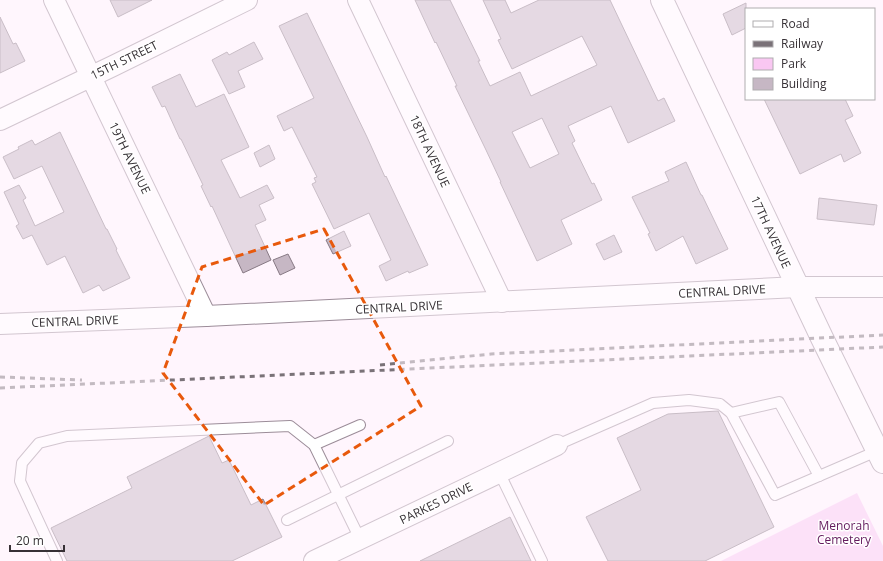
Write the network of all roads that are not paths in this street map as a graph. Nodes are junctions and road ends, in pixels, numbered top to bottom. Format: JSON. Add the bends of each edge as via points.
{"nodes":[{"id":1,"x":54,"y":0,"type":"edge"},
{"id":2,"x":247,"y":0,"type":"edge"},
{"id":3,"x":358,"y":0,"type":"edge"},
{"id":4,"x":662,"y":0,"type":"edge"},
{"id":5,"x":91,"y":76,"type":"junction"},
{"id":6,"x":0,"y":120,"type":"edge"},
{"id":7,"x":798,"y":287,"type":"junction"},
{"id":8,"x":883,"y":287,"type":"edge"},
{"id":9,"x":502,"y":302,"type":"junction"},
{"id":10,"x":206,"y":316,"type":"junction"},
{"id":11,"x":0,"y":324,"type":"edge"},
{"id":12,"x":731,"y":413,"type":"junction"},
{"id":13,"x":360,"y":426,"type":"dead end"},
{"id":14,"x":448,"y":441,"type":"dead end"},
{"id":15,"x":557,"y":444,"type":"joint"},
{"id":16,"x":314,"y":445,"type":"junction"},
{"id":17,"x":880,"y":457,"type":"edge"},
{"id":18,"x":500,"y":472,"type":"junction"},
{"id":19,"x":820,"y":476,"type":"junction"},
{"id":20,"x":338,"y":495,"type":"junction"},
{"id":21,"x":287,"y":520,"type":"dead end"},
{"id":22,"x":360,"y":539,"type":"junction"},
{"id":23,"x":57,"y":561,"type":"edge"},
{"id":24,"x":314,"y":561,"type":"edge"},
{"id":25,"x":542,"y":561,"type":"edge"}],
"edges":[{"from":1,"to":5,"type":"street","name":"19TH AVENUE"},
{"from":2,"to":5,"type":"street","name":"15TH STREET"},
{"from":3,"to":9,"type":"street","name":"18TH AVENUE"},
{"from":4,"to":7,"type":"street","name":"17TH AVENUE"},
{"from":5,"to":6,"type":"street","name":"15TH STREET"},
{"from":5,"to":10,"type":"street","name":"19TH AVENUE"},
{"from":7,"to":8,"type":"street","name":"CENTRAL DRIVE"},
{"from":7,"to":9,"type":"street","name":"CENTRAL DRIVE"},
{"from":7,"to":17,"type":"street","name":"17TH AVENUE"},
{"from":9,"to":10,"type":"street","name":"CENTRAL DRIVE"},
{"from":10,"to":11,"type":"street","name":"CENTRAL DRIVE"},
{"from":12,"to":15,"type":"lane","via":[[720,404],[689,400],[653,403]]},
{"from":12,"to":19,"type":"lane","via":[[779,402]]},
{"from":12,"to":19,"type":"lane","via":[[774,495]]},
{"from":13,"to":16,"type":"lane"},
{"from":14,"to":20,"type":"lane"},
{"from":15,"to":18,"type":"street","name":"PARKES DRIVE"},
{"from":16,"to":20,"type":"lane"},
{"from":16,"to":23,"type":"lane","via":[[290,426],[66,436],[39,443],[22,463],[20,481]]},
{"from":17,"to":19,"type":"lane"},
{"from":18,"to":22,"type":"street","name":"PARKES DRIVE"},
{"from":18,"to":25,"type":"lane"},
{"from":20,"to":21,"type":"lane"},
{"from":20,"to":22,"type":"lane"},
{"from":22,"to":24,"type":"street","name":"PARKES DRIVE"}]}
